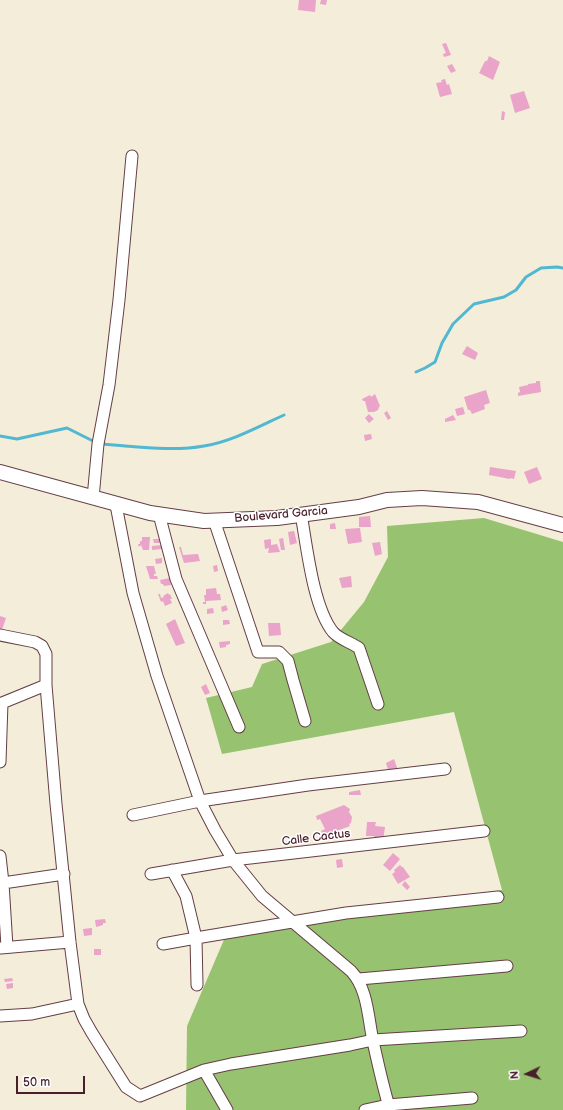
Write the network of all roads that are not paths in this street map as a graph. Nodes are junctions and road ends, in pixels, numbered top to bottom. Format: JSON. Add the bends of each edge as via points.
{"nodes":[{"id":1,"x":132,"y":156,"type":"dead end"},
{"id":2,"x":0,"y":472,"type":"edge"},
{"id":3,"x":93,"y":498,"type":"junction"},
{"id":4,"x":116,"y":505,"type":"junction"},
{"id":5,"x":159,"y":514,"type":"junction"},
{"id":6,"x":301,"y":514,"type":"junction"},
{"id":7,"x":214,"y":520,"type":"junction"},
{"id":8,"x":563,"y":525,"type":"edge"},
{"id":9,"x":0,"y":635,"type":"edge"},
{"id":10,"x":46,"y":685,"type":"junction"},
{"id":11,"x":1,"y":703,"type":"edge"},
{"id":12,"x":378,"y":704,"type":"dead end"},
{"id":13,"x":306,"y":721,"type":"dead end"},
{"id":14,"x":239,"y":727,"type":"dead end"},
{"id":15,"x":0,"y":762,"type":"edge"},
{"id":16,"x":445,"y":769,"type":"dead end"},
{"id":17,"x":200,"y":801,"type":"junction"},
{"id":18,"x":133,"y":815,"type":"dead end"},
{"id":19,"x":484,"y":831,"type":"dead end"},
{"id":20,"x":0,"y":856,"type":"edge"},
{"id":21,"x":233,"y":860,"type":"junction"},
{"id":22,"x":172,"y":870,"type":"junction"},
{"id":23,"x":64,"y":874,"type":"junction"},
{"id":24,"x":151,"y":874,"type":"dead end"},
{"id":25,"x":3,"y":883,"type":"junction"},
{"id":26,"x":498,"y":897,"type":"dead end"},
{"id":27,"x":294,"y":923,"type":"junction"},
{"id":28,"x":196,"y":938,"type":"junction"},
{"id":29,"x":70,"y":942,"type":"junction"},
{"id":30,"x":163,"y":944,"type":"dead end"},
{"id":31,"x":4,"y":948,"type":"edge"},
{"id":32,"x":507,"y":966,"type":"dead end"},
{"id":33,"x":359,"y":979,"type":"junction"},
{"id":34,"x":197,"y":986,"type":"dead end"},
{"id":35,"x":78,"y":1004,"type":"junction"},
{"id":36,"x":0,"y":1016,"type":"edge"},
{"id":37,"x":521,"y":1031,"type":"dead end"},
{"id":38,"x":373,"y":1040,"type":"junction"},
{"id":39,"x":204,"y":1070,"type":"junction"},
{"id":40,"x":472,"y":1098,"type":"dead end"},
{"id":41,"x":389,"y":1108,"type":"edge"},
{"id":42,"x":227,"y":1110,"type":"edge"},
{"id":43,"x":365,"y":1110,"type":"edge"}],
"edges":[{"from":1,"to":3,"type":"street","via":[[119,300],[109,385],[98,444]]},
{"from":2,"to":3,"type":"main road","name":"Boulevard Garcia"},
{"from":3,"to":4,"type":"main road","name":"Boulevard Garcia"},
{"from":4,"to":5,"type":"main road","name":"Boulevard Garcia"},
{"from":4,"to":17,"type":"street","via":[[134,593],[157,676]]},
{"from":5,"to":7,"type":"main road","name":"Boulevard Garcia","via":[[204,521]]},
{"from":5,"to":14,"type":"street","via":[[176,579]]},
{"from":6,"to":7,"type":"main road","name":"Boulevard Garcia","via":[[277,518]]},
{"from":6,"to":8,"type":"main road","name":"Boulevard Garcia","via":[[359,507],[387,500],[422,498],[478,502]]},
{"from":6,"to":12,"type":"street","via":[[313,578],[324,618],[334,634],[360,648]]},
{"from":7,"to":13,"type":"street","via":[[258,652],[279,652],[288,661]]},
{"from":9,"to":10,"type":"street","via":[[35,642],[42,646],[46,654]]},
{"from":10,"to":11,"type":"street"},
{"from":10,"to":23,"type":"street"},
{"from":11,"to":15,"type":"street"},
{"from":16,"to":17,"type":"street"},
{"from":17,"to":18,"type":"street"},
{"from":17,"to":21,"type":"street"},
{"from":19,"to":21,"type":"street","name":"Calle Cactus"},
{"from":20,"to":25,"type":"street"},
{"from":21,"to":22,"type":"street","name":"Calle Cactus"},
{"from":21,"to":27,"type":"street","via":[[262,896]]},
{"from":22,"to":24,"type":"street","name":"Calle Cactus"},
{"from":22,"to":28,"type":"street","via":[[186,896]]},
{"from":23,"to":25,"type":"street"},
{"from":23,"to":29,"type":"street"},
{"from":25,"to":31,"type":"street"},
{"from":26,"to":27,"type":"street","via":[[346,913]]},
{"from":27,"to":28,"type":"street"},
{"from":27,"to":33,"type":"street"},
{"from":28,"to":30,"type":"street"},
{"from":28,"to":34,"type":"street"},
{"from":29,"to":31,"type":"street"},
{"from":29,"to":35,"type":"street"},
{"from":32,"to":33,"type":"street"},
{"from":33,"to":38,"type":"street"},
{"from":35,"to":36,"type":"street","via":[[32,1014]]},
{"from":35,"to":39,"type":"street","via":[[88,1026],[126,1087],[140,1096]]},
{"from":37,"to":38,"type":"street"},
{"from":38,"to":39,"type":"street"},
{"from":38,"to":41,"type":"street"},
{"from":39,"to":42,"type":"street"},
{"from":40,"to":41,"type":"street"},
{"from":41,"to":43,"type":"street"}]}
